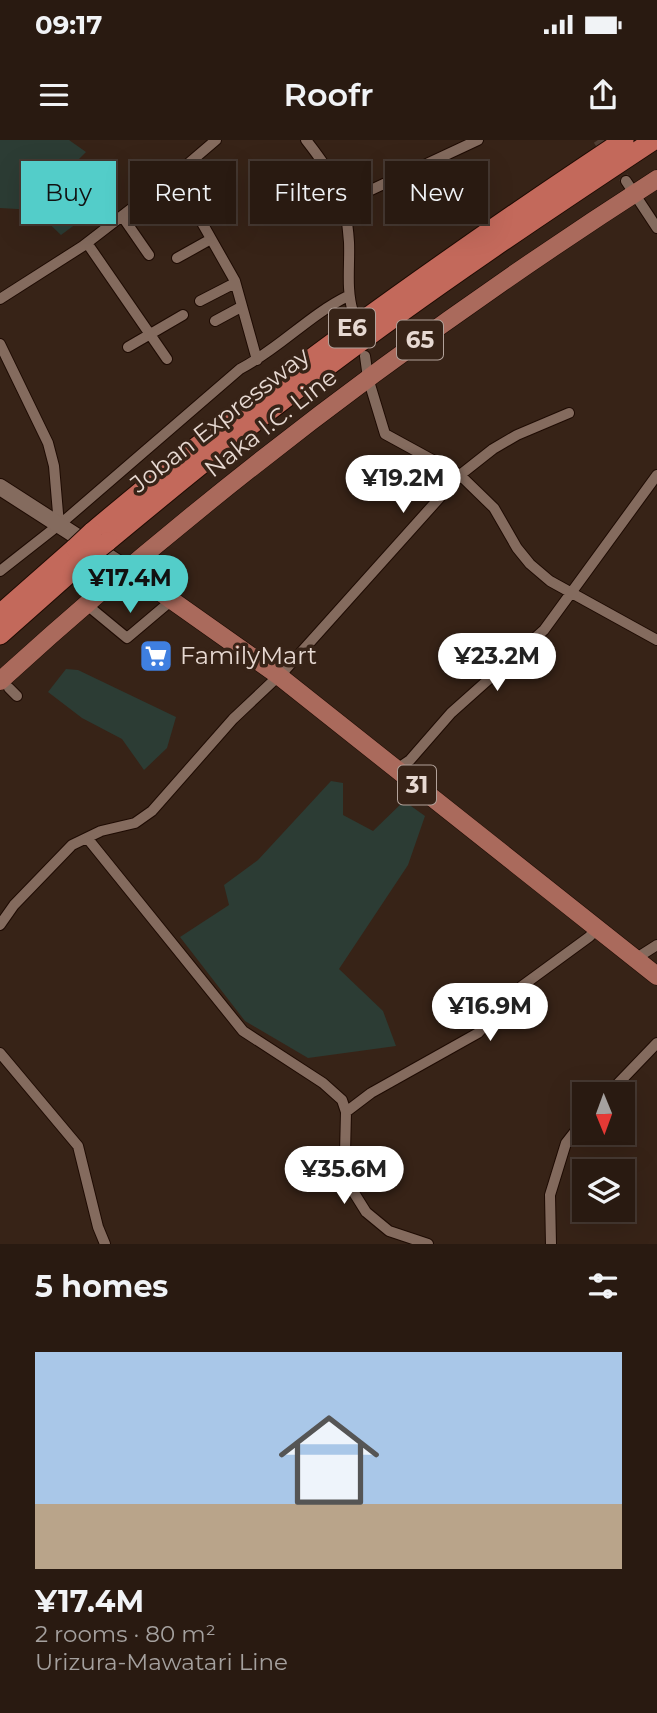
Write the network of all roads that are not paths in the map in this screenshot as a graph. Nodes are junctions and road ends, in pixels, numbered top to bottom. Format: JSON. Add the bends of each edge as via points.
{"nodes":[{"id":1,"x":216,"y":140,"type":"edge"},
{"id":2,"x":306,"y":140,"type":"edge"},
{"id":3,"x":478,"y":140,"type":"edge"},
{"id":4,"x":624,"y":140,"type":"edge"},
{"id":5,"x":655,"y":141,"type":"edge"},
{"id":6,"x":191,"y":161,"type":"edge"},
{"id":7,"x":321,"y":161,"type":"edge"},
{"id":8,"x":657,"y":179,"type":"edge"},
{"id":9,"x":630,"y":188,"type":"junction"},
{"id":10,"x":371,"y":190,"type":"edge"},
{"id":11,"x":130,"y":210,"type":"edge"},
{"id":12,"x":122,"y":216,"type":"junction"},
{"id":13,"x":203,"y":224,"type":"edge"},
{"id":14,"x":347,"y":224,"type":"edge"},
{"id":15,"x":657,"y":228,"type":"edge"},
{"id":16,"x":211,"y":239,"type":"junction"},
{"id":17,"x":87,"y":243,"type":"junction"},
{"id":18,"x":149,"y":255,"type":"dead end"},
{"id":19,"x":177,"y":258,"type":"dead end"},
{"id":20,"x":235,"y":283,"type":"junction"},
{"id":21,"x":348,"y":296,"type":"junction"},
{"id":22,"x":0,"y":299,"type":"edge"},
{"id":23,"x":200,"y":301,"type":"dead end"},
{"id":24,"x":241,"y":307,"type":"junction"},
{"id":25,"x":353,"y":312,"type":"dead end"},
{"id":26,"x":183,"y":315,"type":"dead end"},
{"id":27,"x":215,"y":321,"type":"dead end"},
{"id":28,"x":150,"y":334,"type":"junction"},
{"id":29,"x":0,"y":344,"type":"edge"},
{"id":30,"x":128,"y":347,"type":"dead end"},
{"id":31,"x":365,"y":356,"type":"dead end"},
{"id":32,"x":167,"y":359,"type":"dead end"},
{"id":33,"x":257,"y":360,"type":"junction"},
{"id":34,"x":368,"y":378,"type":"junction"},
{"id":35,"x":569,"y":413,"type":"dead end"},
{"id":36,"x":460,"y":475,"type":"junction"},
{"id":37,"x":657,"y":475,"type":"edge"},
{"id":38,"x":0,"y":487,"type":"edge"},
{"id":39,"x":59,"y":525,"type":"junction"},
{"id":40,"x":99,"y":537,"type":"junction"},
{"id":41,"x":82,"y":552,"type":"junction"},
{"id":42,"x":129,"y":570,"type":"junction"},
{"id":43,"x":0,"y":571,"type":"edge"},
{"id":44,"x":572,"y":592,"type":"junction"},
{"id":45,"x":172,"y":600,"type":"junction"},
{"id":46,"x":87,"y":605,"type":"junction"},
{"id":47,"x":0,"y":614,"type":"edge"},
{"id":48,"x":0,"y":635,"type":"edge"},
{"id":49,"x":657,"y":640,"type":"edge"},
{"id":50,"x":279,"y":676,"type":"junction"},
{"id":51,"x":9,"y":688,"type":"edge"},
{"id":52,"x":397,"y":769,"type":"junction"},
{"id":53,"x":88,"y":839,"type":"junction"},
{"id":54,"x":0,"y":925,"type":"edge"},
{"id":55,"x":597,"y":929,"type":"junction"},
{"id":56,"x":657,"y":944,"type":"edge"},
{"id":57,"x":635,"y":958,"type":"junction"},
{"id":58,"x":657,"y":976,"type":"edge"},
{"id":59,"x":657,"y":1043,"type":"edge"},
{"id":60,"x":0,"y":1053,"type":"edge"},
{"id":61,"x":620,"y":1082,"type":"edge"},
{"id":62,"x":346,"y":1112,"type":"junction"},
{"id":63,"x":572,"y":1135,"type":"edge"},
{"id":64,"x":105,"y":1244,"type":"edge"},
{"id":65,"x":428,"y":1244,"type":"edge"},
{"id":66,"x":551,"y":1244,"type":"edge"}],
"edges":[{"from":1,"to":6,"type":"street"},
{"from":2,"to":7,"type":"street"},
{"from":3,"to":10,"type":"street"},
{"from":4,"to":40,"type":"highway","name":"Joban Expressway","number":"E6","via":[[370,315],[140,492]]},
{"from":5,"to":40,"type":"highway","name":"Joban Expressway","number":"E6","via":[[324,369]]},
{"from":8,"to":9,"type":"main road","name":"Naka I.C. Line","number":"65"},
{"from":9,"to":15,"type":"street"},
{"from":9,"to":34,"type":"main road","name":"Naka I.C. Line","number":"65"},
{"from":11,"to":12,"type":"street"},
{"from":12,"to":17,"type":"street"},
{"from":12,"to":18,"type":"street"},
{"from":13,"to":16,"type":"street"},
{"from":14,"to":21,"type":"street"},
{"from":16,"to":19,"type":"street"},
{"from":16,"to":20,"type":"street"},
{"from":17,"to":22,"type":"street"},
{"from":17,"to":28,"type":"street"},
{"from":20,"to":23,"type":"street"},
{"from":20,"to":24,"type":"street"},
{"from":21,"to":25,"type":"street"},
{"from":21,"to":33,"type":"street"},
{"from":24,"to":27,"type":"street"},
{"from":24,"to":33,"type":"street"},
{"from":26,"to":28,"type":"street"},
{"from":28,"to":30,"type":"street"},
{"from":28,"to":32,"type":"street"},
{"from":29,"to":39,"type":"street","via":[[48,443]]},
{"from":31,"to":34,"type":"street"},
{"from":33,"to":39,"type":"street","via":[[240,369]]},
{"from":34,"to":36,"type":"street","via":[[385,434]]},
{"from":34,"to":42,"type":"main road","name":"Naka I.C. Line","number":"65"},
{"from":35,"to":36,"type":"street","via":[[517,435]]},
{"from":36,"to":44,"type":"street","via":[[494,508],[530,564]]},
{"from":36,"to":50,"type":"street"},
{"from":37,"to":44,"type":"street"},
{"from":38,"to":39,"type":"street"},
{"from":39,"to":42,"type":"street"},
{"from":39,"to":43,"type":"street"},
{"from":40,"to":41,"type":"highway","name":"Joban Expressway","number":"E6","bridge":true},
{"from":41,"to":47,"type":"highway","name":"Joban Expressway","number":"E6"},
{"from":41,"to":48,"type":"highway","name":"Joban Expressway","number":"E6"},
{"from":42,"to":45,"type":"main road","number":"31"},
{"from":42,"to":46,"type":"main road","name":"Naka I.C. Line"},
{"from":44,"to":49,"type":"street"},
{"from":44,"to":52,"type":"street","via":[[544,630],[451,713]]},
{"from":45,"to":46,"type":"street","via":[[127,638]]},
{"from":45,"to":50,"type":"main road","number":"31"},
{"from":46,"to":51,"type":"main road","name":"Naka I.C. Line"},
{"from":50,"to":52,"type":"main road","number":"31"},
{"from":50,"to":53,"type":"street","via":[[233,719],[152,811],[135,823]]},
{"from":52,"to":55,"type":"main road","number":"31"},
{"from":53,"to":54,"type":"street","via":[[72,845]]},
{"from":53,"to":62,"type":"street","via":[[243,1031],[323,1083],[341,1100]]},
{"from":55,"to":57,"type":"main road","number":"31"},
{"from":55,"to":62,"type":"street","via":[[522,986],[478,1033]]},
{"from":56,"to":57,"type":"street"},
{"from":57,"to":58,"type":"main road","number":"31"},
{"from":59,"to":61,"type":"street"},
{"from":60,"to":64,"type":"street","via":[[78,1146]]},
{"from":62,"to":65,"type":"street","via":[[345,1153],[351,1188],[366,1212],[389,1231]]},
{"from":63,"to":66,"type":"street","via":[[550,1195]]}]}
